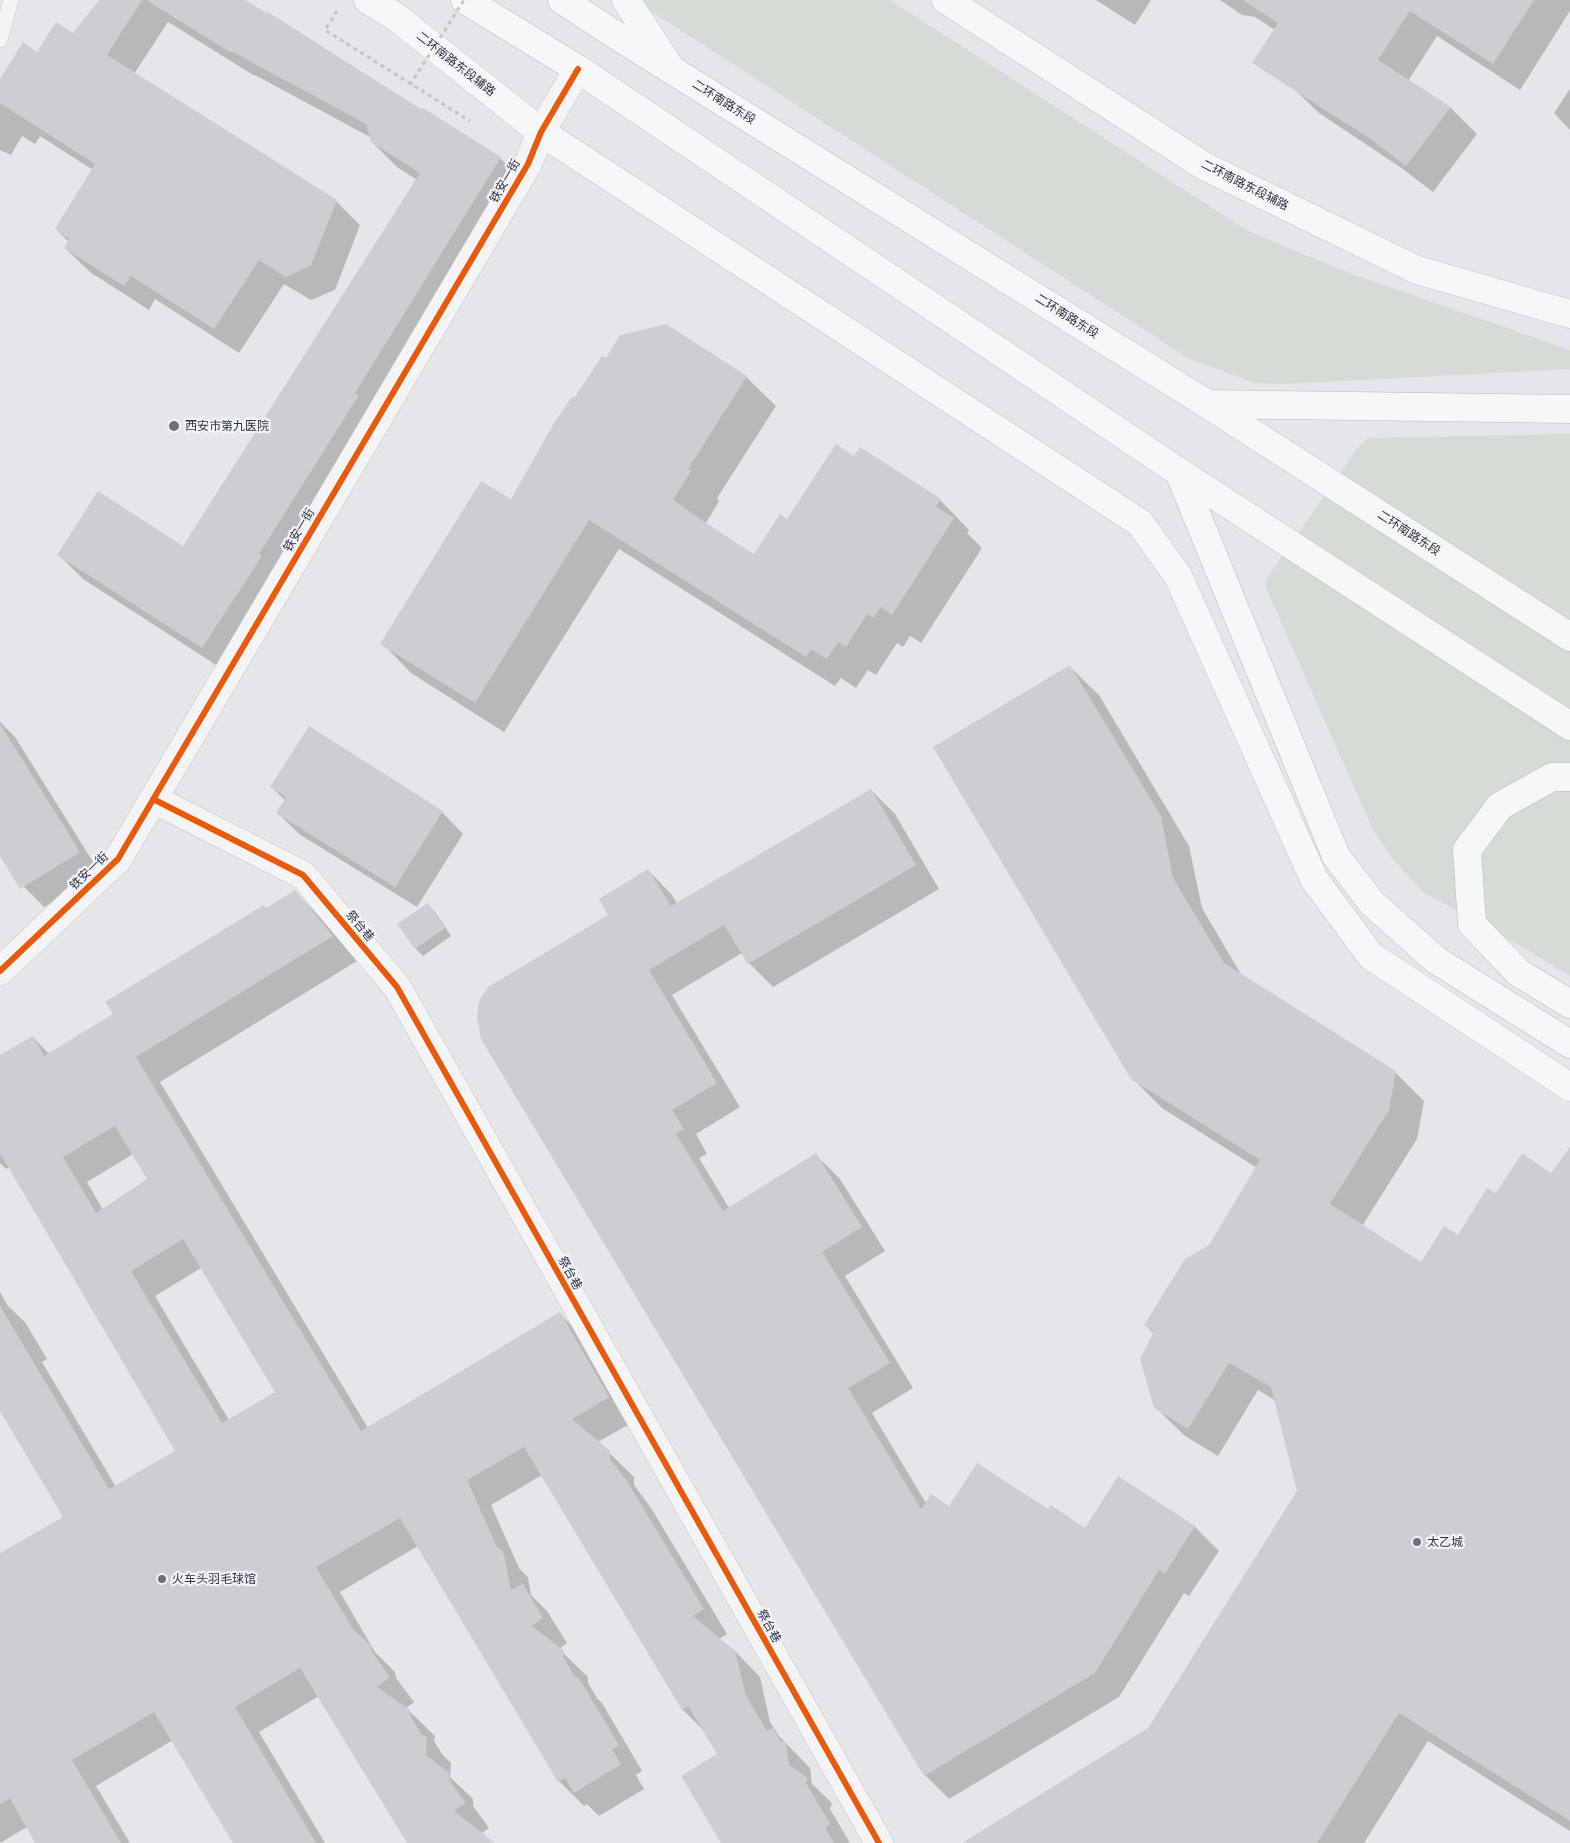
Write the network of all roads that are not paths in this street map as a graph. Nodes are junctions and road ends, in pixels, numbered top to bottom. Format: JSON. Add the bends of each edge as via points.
{"nodes":[{"id":1,"x":12,"y":0,"type":"edge"},
{"id":2,"x":368,"y":0,"type":"edge"},
{"id":3,"x":465,"y":0,"type":"edge"},
{"id":4,"x":562,"y":0,"type":"edge"},
{"id":5,"x":946,"y":0,"type":"edge"},
{"id":6,"x":637,"y":6,"type":"edge"},
{"id":7,"x":622,"y":39,"type":"junction"},
{"id":8,"x":0,"y":40,"type":"edge"},
{"id":9,"x":671,"y":69,"type":"junction"},
{"id":10,"x":578,"y":70,"type":"junction"},
{"id":11,"x":541,"y":132,"type":"junction"},
{"id":12,"x":1570,"y":314,"type":"edge"},
{"id":13,"x":1207,"y":404,"type":"junction"},
{"id":14,"x":1570,"y":409,"type":"edge"},
{"id":15,"x":1179,"y":472,"type":"junction"},
{"id":16,"x":1570,"y":637,"type":"edge"},
{"id":17,"x":1570,"y":726,"type":"edge"},
{"id":18,"x":1570,"y":777,"type":"edge"},
{"id":19,"x":153,"y":799,"type":"junction"},
{"id":20,"x":0,"y":971,"type":"edge"},
{"id":21,"x":1570,"y":1004,"type":"edge"},
{"id":22,"x":1570,"y":1044,"type":"edge"},
{"id":23,"x":1570,"y":1087,"type":"edge"},
{"id":24,"x":879,"y":1843,"type":"edge"}],
"edges":[{"from":1,"to":8,"type":"lane"},
{"from":2,"to":11,"type":"main road","name":"二环南路东段辅路","via":[[396,17]]},
{"from":3,"to":10,"type":"main road"},
{"from":4,"to":7,"type":"main road","name":"二环南路东段"},
{"from":5,"to":12,"type":"main road","name":"二环南路东段辅路","via":[[1204,166],[1416,270]]},
{"from":6,"to":7,"type":"street"},
{"from":6,"to":9,"type":"main road"},
{"from":7,"to":9,"type":"main road","name":"二环南路东段"},
{"from":9,"to":13,"type":"main road","name":"二环南路东段"},
{"from":10,"to":11,"type":"street","name":"铁安一街"},
{"from":10,"to":15,"type":"main road"},
{"from":11,"to":19,"type":"street","name":"铁安一街","via":[[528,164]]},
{"from":11,"to":23,"type":"main road","name":"二环南路东段辅路","via":[[1140,523],[1178,576],[1314,879],[1371,956]]},
{"from":13,"to":14,"type":"main road"},
{"from":13,"to":16,"type":"main road","name":"二环南路东段"},
{"from":15,"to":17,"type":"main road"},
{"from":15,"to":22,"type":"main road","via":[[1336,856],[1372,903],[1436,960]]},
{"from":18,"to":21,"type":"main road","via":[[1552,777],[1500,806],[1467,850],[1472,924],[1519,973]]},
{"from":19,"to":20,"type":"street","name":"铁安一街","via":[[118,859]]},
{"from":19,"to":24,"type":"street","name":"祭台巷","via":[[303,875],[397,987]]}]}
